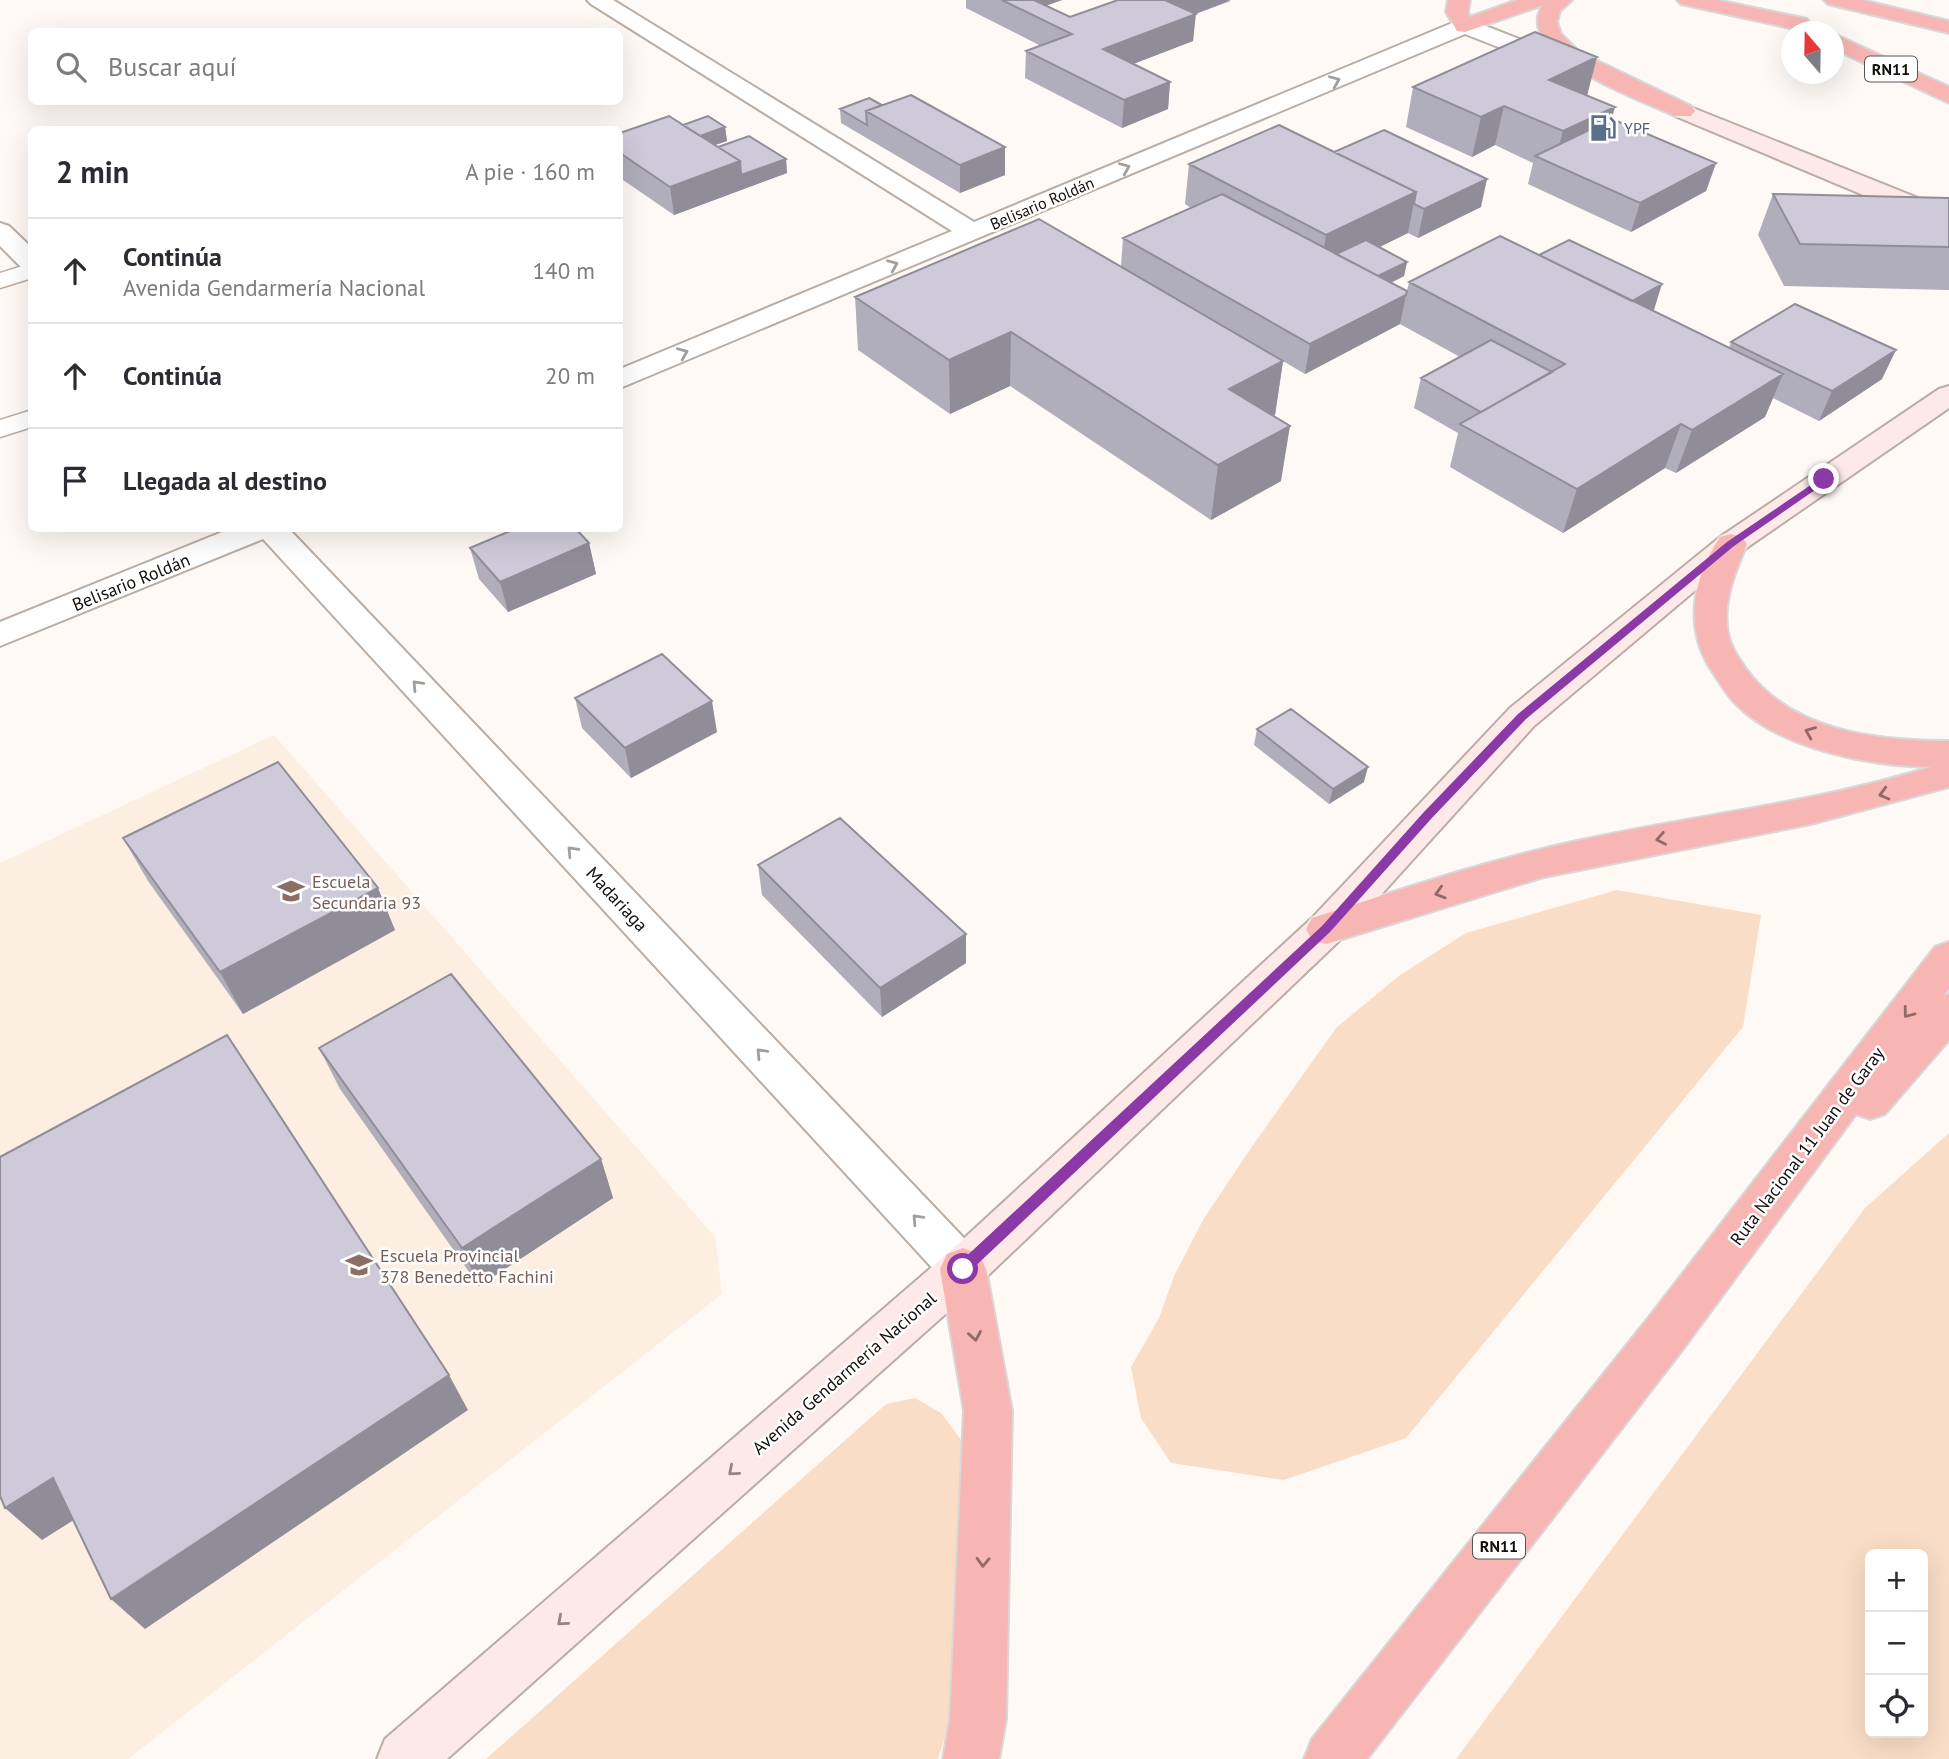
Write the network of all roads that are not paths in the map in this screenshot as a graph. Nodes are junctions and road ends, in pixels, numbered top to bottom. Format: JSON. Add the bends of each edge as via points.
{"nodes":[{"id":1,"x":598,"y":0,"type":"edge"},
{"id":2,"x":1459,"y":0,"type":"edge"},
{"id":3,"x":1537,"y":0,"type":"edge"},
{"id":4,"x":1561,"y":0,"type":"edge"},
{"id":5,"x":1688,"y":0,"type":"edge"},
{"id":6,"x":1746,"y":0,"type":"edge"},
{"id":7,"x":1835,"y":0,"type":"edge"},
{"id":8,"x":1791,"y":21,"type":"edge"},
{"id":9,"x":1781,"y":22,"type":"edge"},
{"id":10,"x":1465,"y":26,"type":"junction"},
{"id":11,"x":1949,"y":27,"type":"edge"},
{"id":12,"x":1844,"y":46,"type":"edge"},
{"id":13,"x":1949,"y":96,"type":"edge"},
{"id":14,"x":1683,"y":111,"type":"junction"},
{"id":15,"x":1949,"y":223,"type":"edge"},
{"id":16,"x":0,"y":231,"type":"edge"},
{"id":17,"x":972,"y":233,"type":"junction"},
{"id":18,"x":28,"y":259,"type":"edge"},
{"id":19,"x":28,"y":272,"type":"edge"},
{"id":20,"x":0,"y":281,"type":"edge"},
{"id":21,"x":623,"y":378,"type":"edge"},
{"id":22,"x":1949,"y":395,"type":"edge"},
{"id":23,"x":28,"y":419,"type":"edge"},
{"id":24,"x":0,"y":429,"type":"edge"},
{"id":25,"x":251,"y":532,"type":"edge"},
{"id":26,"x":274,"y":532,"type":"edge"},
{"id":27,"x":1731,"y":544,"type":"junction"},
{"id":28,"x":0,"y":635,"type":"edge"},
{"id":29,"x":1949,"y":754,"type":"edge"},
{"id":30,"x":1949,"y":774,"type":"edge"},
{"id":31,"x":1326,"y":929,"type":"junction"},
{"id":32,"x":1949,"y":958,"type":"edge"},
{"id":33,"x":1949,"y":1011,"type":"edge"},
{"id":34,"x":963,"y":1269,"type":"junction"},
{"id":35,"x":1665,"y":1333,"type":"junction"},
{"id":36,"x":405,"y":1759,"type":"edge"},
{"id":37,"x":971,"y":1759,"type":"edge"},
{"id":38,"x":1332,"y":1759,"type":"edge"}],
"edges":[{"from":1,"to":17,"type":"street"},
{"from":2,"to":10,"type":"highway","via":[[1458,12]]},
{"from":3,"to":10,"type":"highway"},
{"from":4,"to":14,"type":"highway","via":[[1545,17],[1557,44],[1572,57]]},
{"from":5,"to":9,"type":"highway"},
{"from":6,"to":8,"type":"highway"},
{"from":7,"to":11,"type":"highway"},
{"from":10,"to":14,"type":"street"},
{"from":17,"to":10,"type":"street","name":"Belisario Roldán","one_way":true},
{"from":12,"to":13,"type":"highway","number":"RN11"},
{"from":14,"to":15,"type":"main road"},
{"from":16,"to":18,"type":"street"},
{"from":21,"to":17,"type":"street","name":"Belisario Roldán","one_way":true},
{"from":19,"to":20,"type":"lane"},
{"from":22,"to":27,"type":"main road","name":"Avenida Gendarmería Nacional"},
{"from":23,"to":24,"type":"lane"},
{"from":25,"to":28,"type":"street","name":"Belisario Roldán"},
{"from":34,"to":26,"type":"street","name":"Madariaga","one_way":true},
{"from":29,"to":27,"type":"highway","one_way":true,"via":[[1850,747],[1802,729],[1751,698],[1721,660],[1710,628],[1712,590]]},
{"from":27,"to":31,"type":"main road","name":"Avenida Gendarmería Nacional","via":[[1522,717]]},
{"from":30,"to":31,"type":"highway","one_way":true,"via":[[1836,807],[1574,855]]},
{"from":31,"to":34,"type":"main road","name":"Avenida Gendarmería Nacional"},
{"from":32,"to":35,"type":"highway","name":"Ruta Nacional 11 Juan de Garay","number":"RN11","one_way":true},
{"from":33,"to":35,"type":"highway","name":"Ruta Nacional 11 Juan de Garay","number":"RN11"},
{"from":34,"to":36,"type":"main road","name":"Avenida Gendarmería Nacional","one_way":true},
{"from":34,"to":37,"type":"highway","one_way":true,"via":[[988,1410],[978,1719]]},
{"from":35,"to":38,"type":"highway","name":"Ruta Nacional 11 Juan de Garay","number":"RN11"}]}
